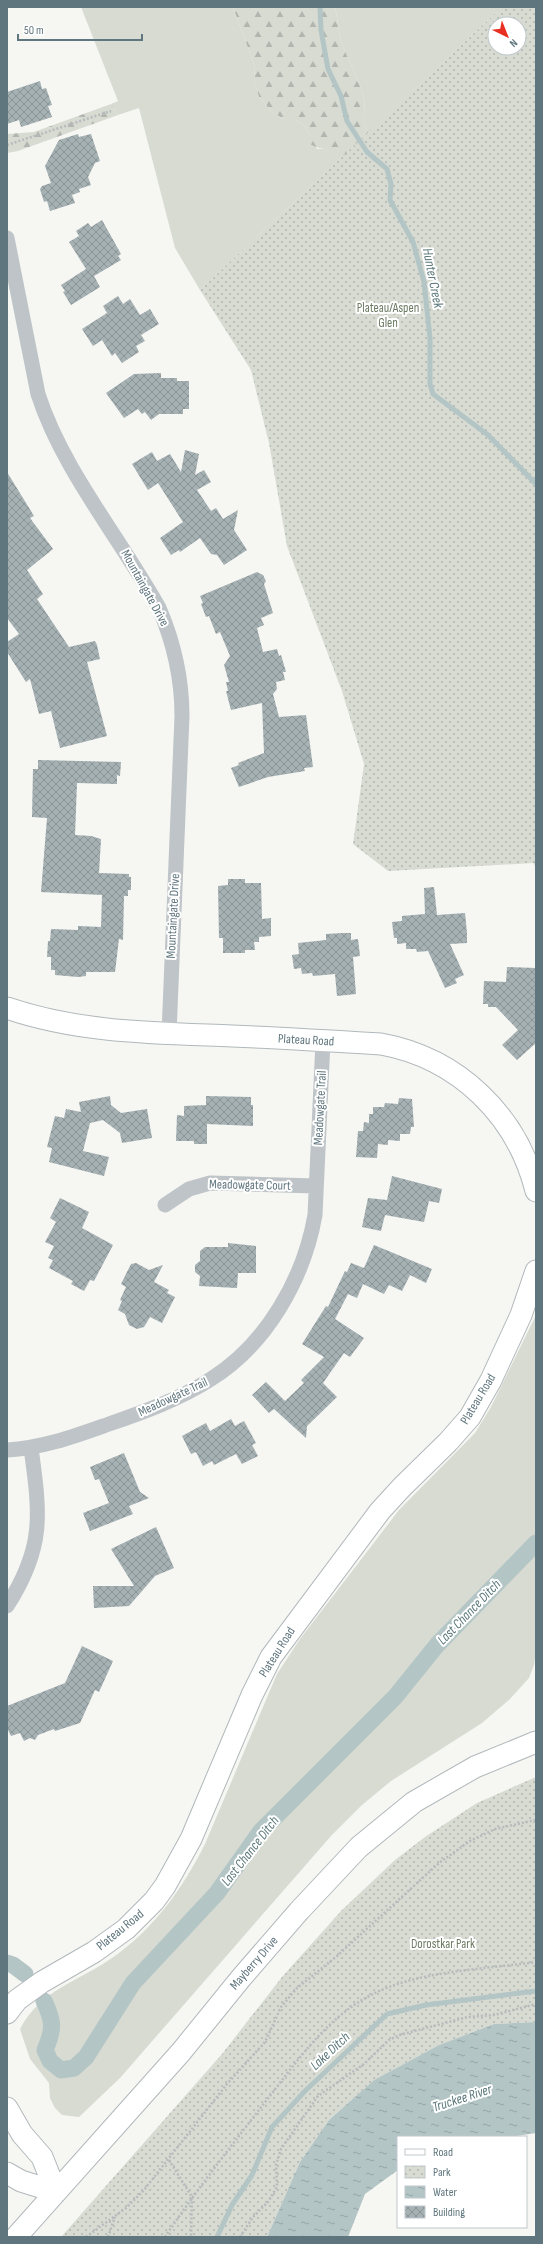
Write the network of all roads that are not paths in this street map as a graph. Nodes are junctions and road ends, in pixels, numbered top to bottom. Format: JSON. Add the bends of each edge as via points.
{"nodes":[{"id":1,"x":7,"y":238,"type":"edge"},
{"id":2,"x":7,"y":1008,"type":"edge"},
{"id":3,"x":169,"y":1034,"type":"junction"},
{"id":4,"x":323,"y":1041,"type":"junction"},
{"id":5,"x":316,"y":1186,"type":"junction"},
{"id":6,"x":536,"y":1191,"type":"edge"},
{"id":7,"x":165,"y":1205,"type":"dead end"},
{"id":8,"x":536,"y":1271,"type":"edge"},
{"id":9,"x":31,"y":1448,"type":"junction"},
{"id":10,"x":7,"y":1450,"type":"edge"},
{"id":11,"x":7,"y":1606,"type":"edge"},
{"id":12,"x":536,"y":1742,"type":"edge"},
{"id":13,"x":7,"y":2013,"type":"edge"},
{"id":14,"x":7,"y":2108,"type":"edge"},
{"id":15,"x":7,"y":2173,"type":"edge"},
{"id":16,"x":56,"y":2192,"type":"junction"},
{"id":17,"x":16,"y":2237,"type":"edge"}],
"edges":[{"from":1,"to":3,"type":"street","name":"Mountaingate Drive","via":[[38,394],[47,421],[60,449],[158,608],[167,626],[181,677],[182,716]]},
{"from":2,"to":3,"type":"street","name":"Plateau Road","via":[[41,1018],[94,1028]]},
{"from":3,"to":4,"type":"street","name":"Plateau Road"},
{"from":4,"to":5,"type":"street","name":"Meadowgate Trail"},
{"from":4,"to":6,"type":"street","name":"Plateau Road","via":[[400,1047],[458,1074],[485,1099],[506,1125],[524,1157]]},
{"from":5,"to":7,"type":"street","name":"Meadowgate Court","via":[[210,1184],[189,1189]]},
{"from":5,"to":9,"type":"street","name":"Meadowgate Trail","via":[[312,1232],[297,1276],[270,1322],[233,1362],[212,1378],[156,1407],[72,1437]]},
{"from":8,"to":13,"type":"street","name":"Plateau Road","via":[[521,1316],[491,1380],[470,1417],[380,1511],[271,1657],[252,1695],[191,1839],[154,1902],[126,1929],[94,1952],[42,1982],[17,2000]]},
{"from":9,"to":10,"type":"street","name":"Meadowgate Trail"},
{"from":9,"to":11,"type":"street","via":[[38,1528],[28,1567]]},
{"from":12,"to":16,"type":"street","name":"Mayberry Drive","via":[[475,1767],[420,1798],[359,1847],[299,1911],[181,2052]]},
{"from":14,"to":16,"type":"street","via":[[22,2134],[42,2158]]},
{"from":15,"to":16,"type":"street","via":[[21,2181]]},
{"from":16,"to":17,"type":"street","name":"Mayberry Drive"}]}
